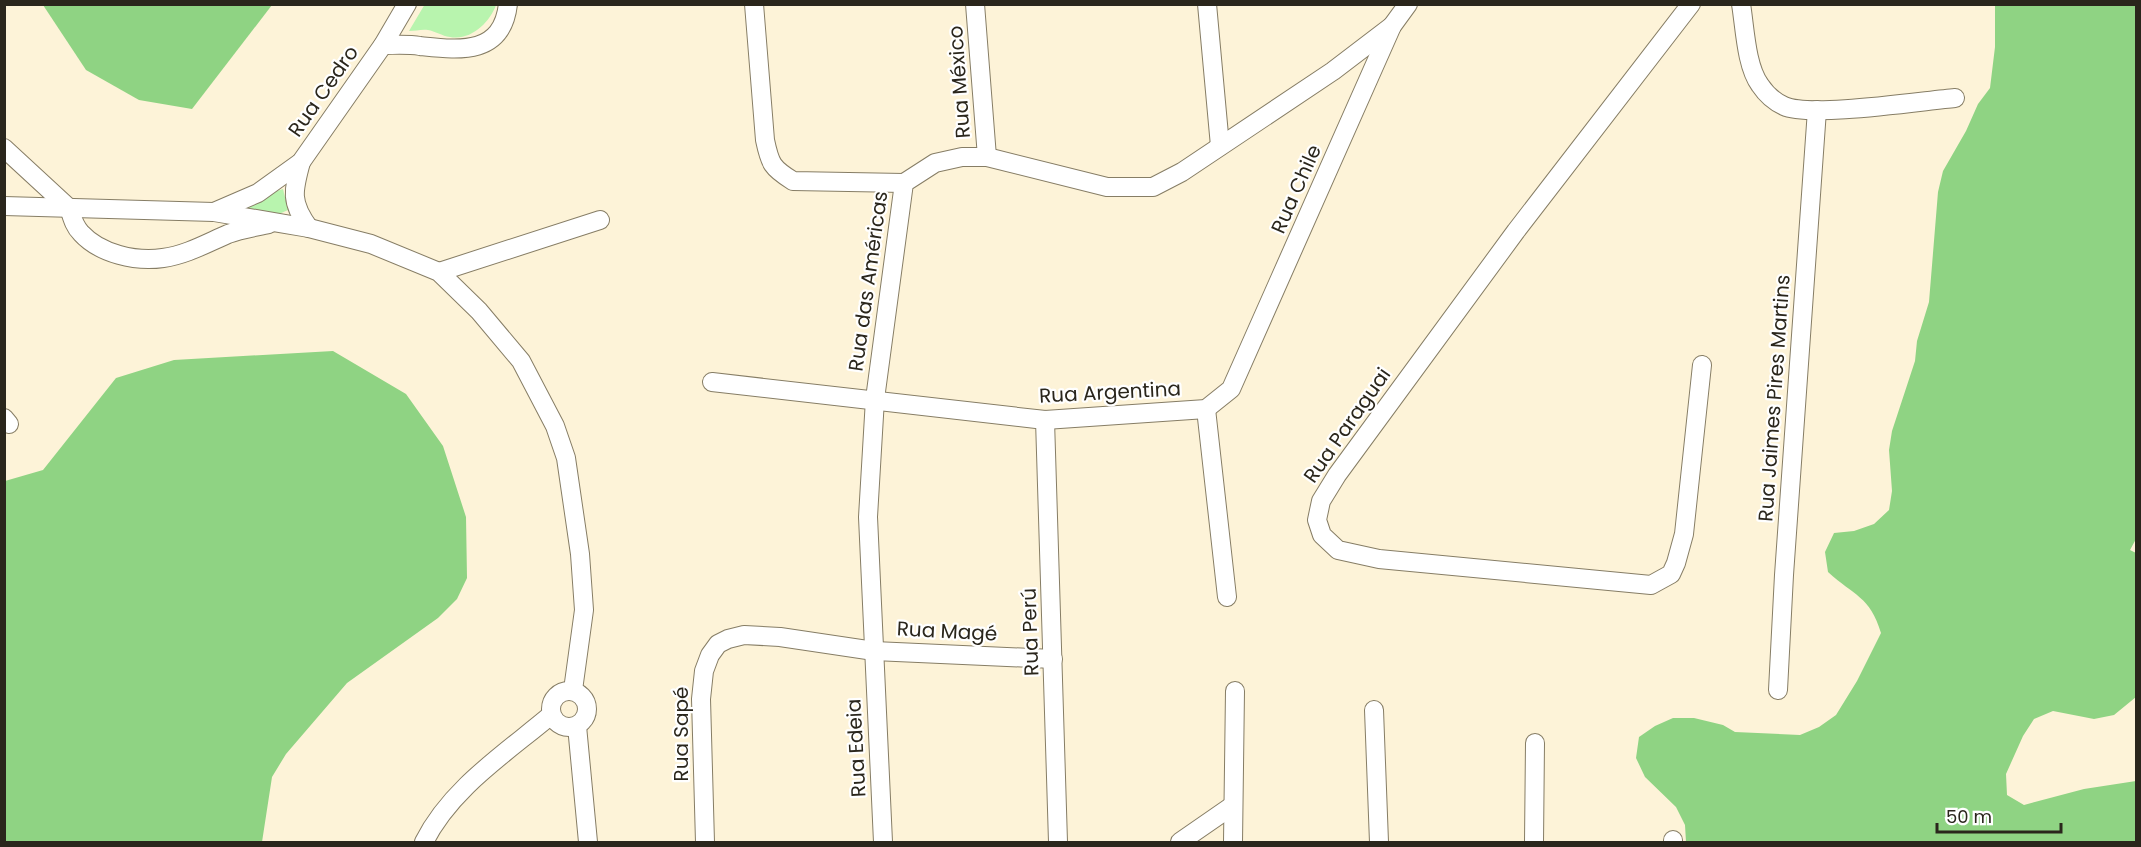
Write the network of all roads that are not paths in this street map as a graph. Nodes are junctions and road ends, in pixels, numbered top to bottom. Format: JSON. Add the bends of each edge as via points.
{"nodes":[{"id":1,"x":407,"y":4,"type":"edge"},
{"id":2,"x":508,"y":4,"type":"edge"},
{"id":3,"x":754,"y":4,"type":"edge"},
{"id":4,"x":975,"y":4,"type":"edge"},
{"id":5,"x":1207,"y":4,"type":"edge"},
{"id":6,"x":1408,"y":4,"type":"edge"},
{"id":7,"x":1691,"y":4,"type":"edge"},
{"id":8,"x":1742,"y":4,"type":"edge"},
{"id":9,"x":1392,"y":26,"type":"junction"},
{"id":10,"x":382,"y":45,"type":"junction"},
{"id":11,"x":1955,"y":98,"type":"dead end"},
{"id":12,"x":1817,"y":110,"type":"junction"},
{"id":13,"x":1220,"y":146,"type":"junction"},
{"id":14,"x":4,"y":148,"type":"edge"},
{"id":15,"x":987,"y":157,"type":"junction"},
{"id":16,"x":301,"y":162,"type":"junction"},
{"id":17,"x":904,"y":183,"type":"junction"},
{"id":18,"x":4,"y":206,"type":"edge"},
{"id":19,"x":69,"y":208,"type":"junction"},
{"id":20,"x":214,"y":213,"type":"junction"},
{"id":21,"x":600,"y":220,"type":"dead end"},
{"id":22,"x":276,"y":222,"type":"junction"},
{"id":23,"x":309,"y":228,"type":"junction"},
{"id":24,"x":439,"y":273,"type":"junction"},
{"id":25,"x":1702,"y":365,"type":"dead end"},
{"id":26,"x":1241,"y":369,"type":"joint"},
{"id":27,"x":712,"y":382,"type":"dead end"},
{"id":28,"x":875,"y":399,"type":"junction"},
{"id":29,"x":1206,"y":409,"type":"junction"},
{"id":30,"x":1045,"y":420,"type":"junction"},
{"id":31,"x":1227,"y":597,"type":"dead end"},
{"id":32,"x":874,"y":651,"type":"junction"},
{"id":33,"x":1053,"y":658,"type":"junction"},
{"id":34,"x":573,"y":690,"type":"junction"},
{"id":35,"x":1778,"y":690,"type":"dead end"},
{"id":36,"x":1235,"y":691,"type":"dead end"},
{"id":37,"x":1374,"y":710,"type":"dead end"},
{"id":38,"x":551,"y":715,"type":"junction"},
{"id":39,"x":577,"y":726,"type":"junction"},
{"id":40,"x":1535,"y":743,"type":"dead end"},
{"id":41,"x":1232,"y":806,"type":"junction"},
{"id":42,"x":424,"y":843,"type":"edge"},
{"id":43,"x":588,"y":843,"type":"edge"},
{"id":44,"x":705,"y":843,"type":"edge"},
{"id":45,"x":883,"y":843,"type":"edge"},
{"id":46,"x":1058,"y":843,"type":"edge"},
{"id":47,"x":1180,"y":843,"type":"edge"},
{"id":48,"x":1233,"y":843,"type":"edge"},
{"id":49,"x":1379,"y":843,"type":"edge"},
{"id":50,"x":1534,"y":843,"type":"edge"}],
"edges":[{"from":1,"to":10,"type":"street","name":"Rua Cedro"},
{"from":2,"to":10,"type":"street","name":"Rua Cedro","via":[[501,28],[481,45],[450,50]]},
{"from":3,"to":17,"type":"street","via":[[765,140],[770,160],[780,173],[793,181]]},
{"from":4,"to":15,"type":"street","name":"Rua México"},
{"from":5,"to":13,"type":"street"},
{"from":6,"to":9,"type":"street"},
{"from":7,"to":25,"type":"street","name":"Rua Paraguai","via":[[1516,231],[1337,475],[1321,501],[1317,520],[1322,535],[1338,550],[1379,559],[1651,585],[1671,574],[1684,534]]},
{"from":8,"to":12,"type":"street","via":[[1751,65],[1759,84],[1786,107]]},
{"from":9,"to":13,"type":"street","name":"Rua das Américas","via":[[1333,71]]},
{"from":9,"to":26,"type":"street","name":"Rua Chile"},
{"from":10,"to":16,"type":"street","name":"Rua Cedro"},
{"from":11,"to":12,"type":"street"},
{"from":12,"to":35,"type":"street","name":"Rua Jaimes Pires Martins"},
{"from":13,"to":15,"type":"street","name":"Rua das Américas","via":[[1168,181],[1135,188],[1107,187]]},
{"from":14,"to":19,"type":"street"},
{"from":15,"to":17,"type":"street","name":"Rua das Américas","via":[[935,163]]},
{"from":16,"to":20,"type":"street","name":"Rua Cedro","via":[[258,193]]},
{"from":16,"to":23,"type":"street","name":"Rua Cedro","via":[[294,203]]},
{"from":17,"to":28,"type":"street","name":"Rua das Américas"},
{"from":18,"to":19,"type":"street"},
{"from":19,"to":20,"type":"street"},
{"from":19,"to":22,"type":"street","via":[[81,234],[102,248],[142,258],[164,258]]},
{"from":20,"to":22,"type":"street"},
{"from":21,"to":24,"type":"street"},
{"from":22,"to":23,"type":"street"},
{"from":23,"to":24,"type":"street","via":[[370,244]]},
{"from":24,"to":34,"type":"street","via":[[479,311],[521,361],[555,426],[566,458],[584,610]]},
{"from":26,"to":29,"type":"street","name":"Rua Argentina","via":[[1231,389]]},
{"from":27,"to":28,"type":"street","name":"Rua Argentina"},
{"from":28,"to":30,"type":"street","name":"Rua Argentina"},
{"from":28,"to":32,"type":"street","name":"Rua das Américas","via":[[868,517]]},
{"from":29,"to":30,"type":"street","name":"Rua Argentina"},
{"from":29,"to":31,"type":"street"},
{"from":30,"to":33,"type":"street","name":"Rua Perú"},
{"from":32,"to":33,"type":"street","name":"Rua Magé"},
{"from":32,"to":44,"type":"street","name":"Rua Sapé","via":[[744,635],[718,644],[704,671],[701,699]]},
{"from":32,"to":45,"type":"street","name":"Rua Edeia"},
{"from":33,"to":46,"type":"street","name":"Rua Perú"},
{"from":34,"to":38,"type":"street","via":[[552,700]]},
{"from":34,"to":39,"type":"street","via":[[585,699],[587,707]]},
{"from":36,"to":41,"type":"street"},
{"from":37,"to":49,"type":"street"},
{"from":38,"to":39,"type":"street","via":[[561,726]]},
{"from":38,"to":42,"type":"street","via":[[462,790],[437,819]]},
{"from":39,"to":43,"type":"street"},
{"from":40,"to":50,"type":"street"},
{"from":41,"to":47,"type":"street"},
{"from":41,"to":48,"type":"street"}]}
